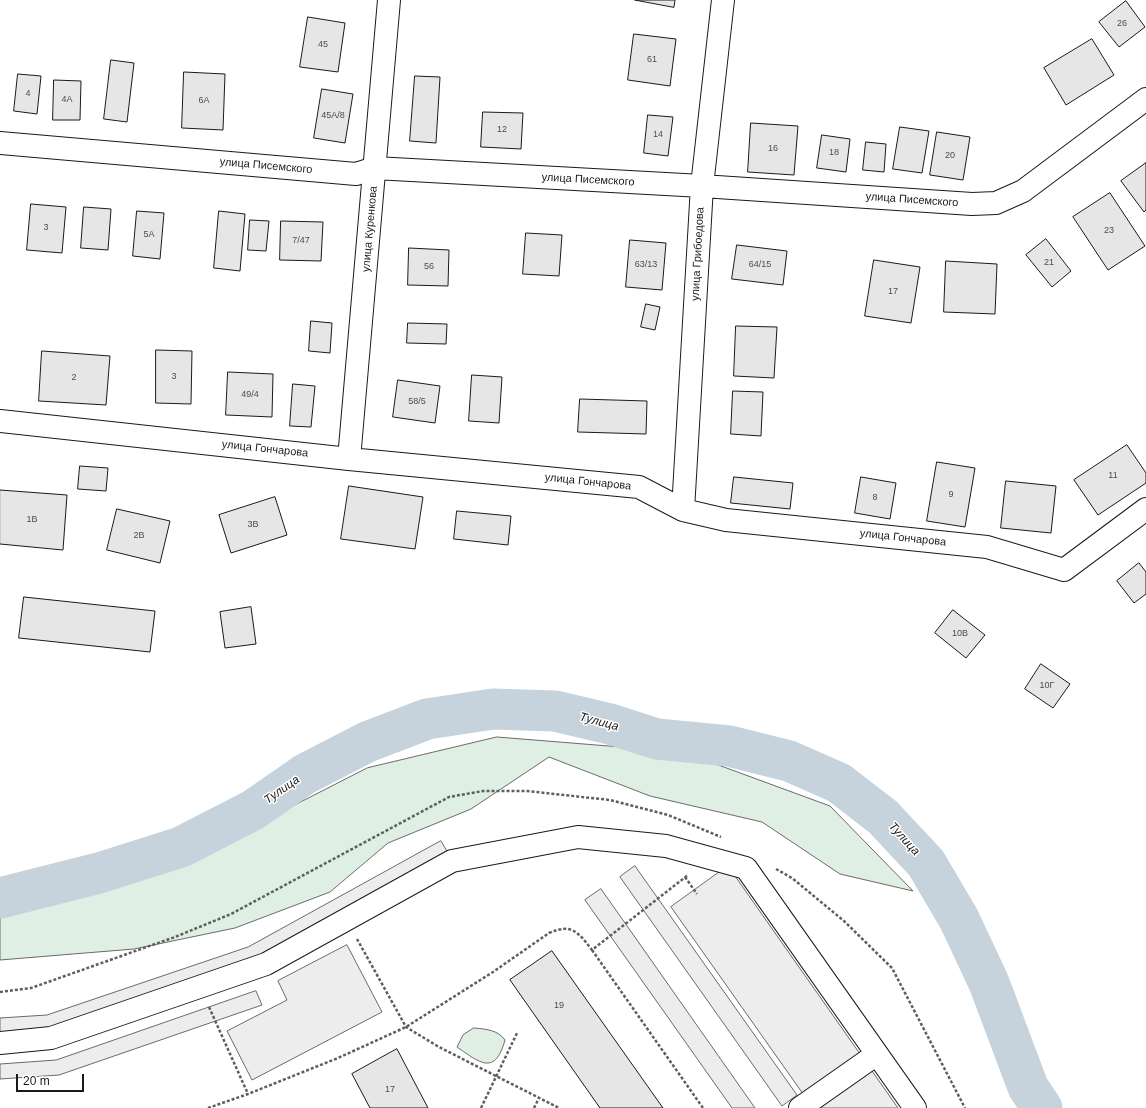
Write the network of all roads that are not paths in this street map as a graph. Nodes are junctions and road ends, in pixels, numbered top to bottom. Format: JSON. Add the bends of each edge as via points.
{"nodes":[{"id":1,"x":389,"y":0,"type":"edge"},
{"id":2,"x":723,"y":0,"type":"edge"},
{"id":3,"x":1146,"y":99,"type":"edge"},
{"id":4,"x":0,"y":143,"type":"edge"},
{"id":5,"x":376,"y":168,"type":"junction"},
{"id":6,"x":702,"y":186,"type":"junction"},
{"id":7,"x":0,"y":421,"type":"edge"},
{"id":8,"x":349,"y":458,"type":"junction"},
{"id":9,"x":1146,"y":509,"type":"edge"},
{"id":10,"x":683,"y":510,"type":"junction"},
{"id":11,"x":0,"y":1043,"type":"edge"},
{"id":12,"x":877,"y":1054,"type":"junction"},
{"id":13,"x":800,"y":1108,"type":"edge"},
{"id":14,"x":915,"y":1108,"type":"edge"}],
"edges":[{"from":1,"to":5,"type":"street","name":"улица Куренкова"},
{"from":2,"to":6,"type":"street","name":"улица Грибоедова"},
{"from":3,"to":6,"type":"street","name":"улица Писемского","via":[[1023,191],[996,203],[972,204]]},
{"from":4,"to":5,"type":"street","name":"улица Писемского","via":[[356,174]]},
{"from":5,"to":6,"type":"street","name":"улица Писемского"},
{"from":5,"to":8,"type":"street","name":"улица Куренкова"},
{"from":6,"to":10,"type":"street","name":"улица Грибоедова"},
{"from":7,"to":8,"type":"street","name":"улица Гончарова"},
{"from":8,"to":10,"type":"street","name":"улица Гончарова","via":[[639,487]]},
{"from":9,"to":10,"type":"street","name":"улица Гончарова","via":[[1064,570],[987,547],[726,520]]},
{"from":11,"to":12,"type":"street","via":[[51,1038],[266,964],[452,861],[578,837],[666,846],[746,868]]},
{"from":12,"to":13,"type":"street"},
{"from":12,"to":14,"type":"street"}]}
